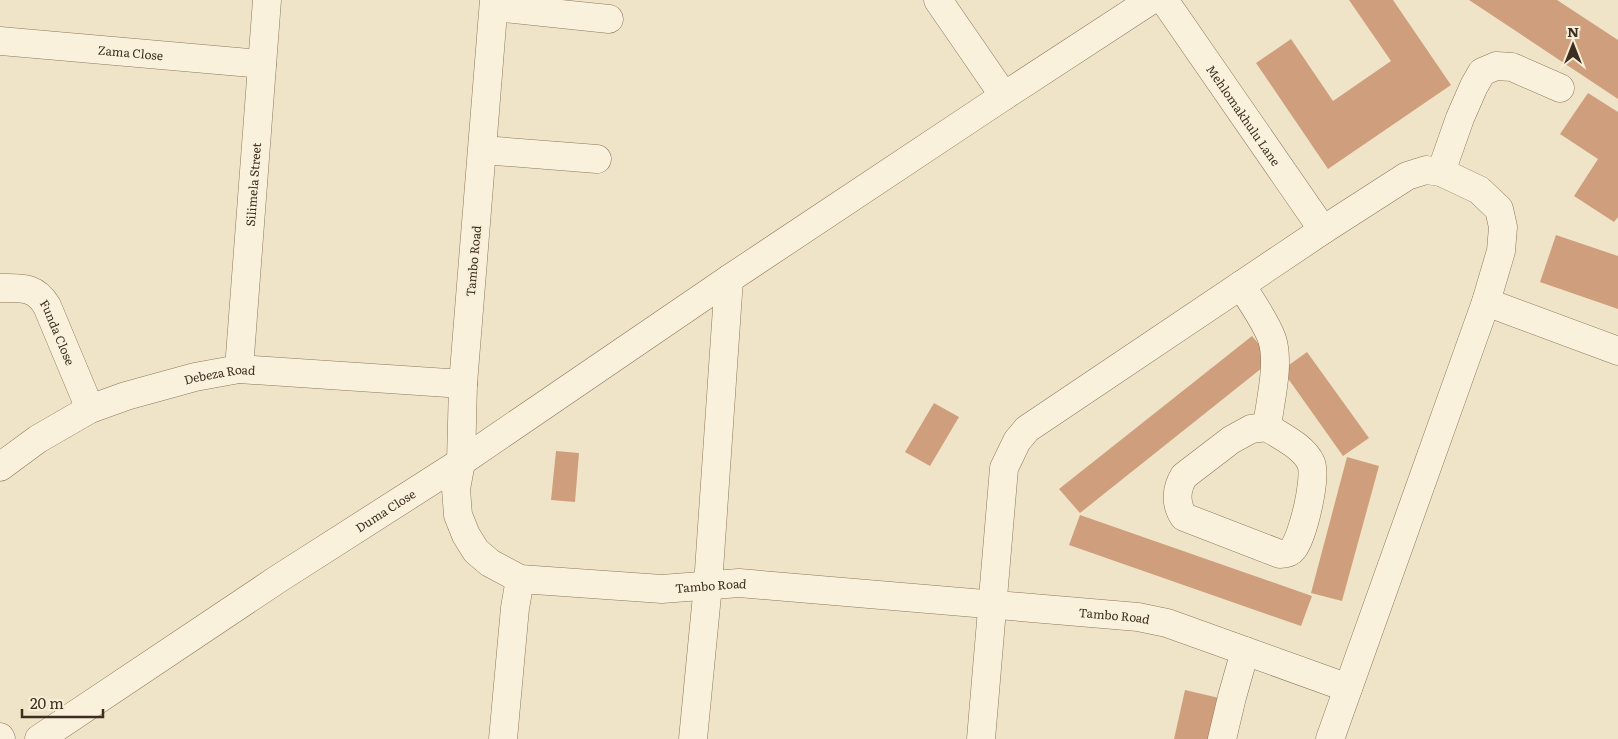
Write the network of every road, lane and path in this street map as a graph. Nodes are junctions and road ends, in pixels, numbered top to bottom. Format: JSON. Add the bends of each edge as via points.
{"nodes":[{"id":1,"x":267,"y":0,"type":"edge"},
{"id":2,"x":938,"y":0,"type":"edge"},
{"id":3,"x":1152,"y":0,"type":"edge"},
{"id":4,"x":1164,"y":0,"type":"edge"},
{"id":5,"x":494,"y":3,"type":"edge"},
{"id":6,"x":610,"y":19,"type":"dead end"},
{"id":7,"x":0,"y":41,"type":"edge"},
{"id":8,"x":262,"y":64,"type":"junction"},
{"id":9,"x":1560,"y":88,"type":"dead end"},
{"id":10,"x":1004,"y":96,"type":"junction"},
{"id":11,"x":483,"y":150,"type":"junction"},
{"id":12,"x":597,"y":159,"type":"dead end"},
{"id":13,"x":1441,"y":172,"type":"junction"},
{"id":14,"x":1323,"y":230,"type":"junction"},
{"id":15,"x":729,"y":279,"type":"junction"},
{"id":16,"x":1241,"y":286,"type":"junction"},
{"id":17,"x":0,"y":288,"type":"edge"},
{"id":18,"x":1486,"y":302,"type":"junction"},
{"id":19,"x":1618,"y":351,"type":"edge"},
{"id":20,"x":239,"y":369,"type":"junction"},
{"id":21,"x":463,"y":384,"type":"junction"},
{"id":22,"x":90,"y":409,"type":"junction"},
{"id":23,"x":1267,"y":427,"type":"junction"},
{"id":24,"x":462,"y":462,"type":"junction"},
{"id":25,"x":0,"y":467,"type":"edge"},
{"id":26,"x":520,"y":579,"type":"junction"},
{"id":27,"x":708,"y":585,"type":"junction"},
{"id":28,"x":993,"y":604,"type":"junction"},
{"id":29,"x":1246,"y":650,"type":"junction"},
{"id":30,"x":1348,"y":688,"type":"junction"},
{"id":31,"x":39,"y":739,"type":"edge"},
{"id":32,"x":503,"y":739,"type":"edge"},
{"id":33,"x":693,"y":739,"type":"edge"},
{"id":34,"x":981,"y":739,"type":"edge"},
{"id":35,"x":1222,"y":739,"type":"edge"},
{"id":36,"x":1330,"y":739,"type":"edge"}],
"edges":[{"from":1,"to":8,"type":"street","name":"Silimela Street"},
{"from":2,"to":10,"type":"street"},
{"from":3,"to":10,"type":"street","name":"Duma Close"},
{"from":4,"to":14,"type":"street","name":"Mehlomakhulu Lane"},
{"from":5,"to":6,"type":"street","name":"Tambo Road"},
{"from":5,"to":11,"type":"street","name":"Tambo Road"},
{"from":7,"to":8,"type":"street","name":"Zama Close"},
{"from":8,"to":20,"type":"street","name":"Silimela Street"},
{"from":9,"to":13,"type":"street","via":[[1512,67],[1496,66],[1482,72],[1460,118]]},
{"from":10,"to":15,"type":"street","name":"Duma Close"},
{"from":11,"to":12,"type":"street"},
{"from":11,"to":21,"type":"street","name":"Tambo Road"},
{"from":13,"to":14,"type":"street","via":[[1426,170],[1407,176]]},
{"from":13,"to":18,"type":"street","via":[[1479,190],[1499,209],[1503,227],[1501,251]]},
{"from":14,"to":16,"type":"street"},
{"from":15,"to":24,"type":"street","name":"Duma Close"},
{"from":15,"to":27,"type":"street"},
{"from":16,"to":23,"type":"street","via":[[1267,327],[1274,347]]},
{"from":16,"to":28,"type":"street","via":[[1027,429],[1017,441],[1004,468]]},
{"from":17,"to":22,"type":"street","name":"Funda Close","via":[[27,288],[43,299]]},
{"from":18,"to":19,"type":"street"},
{"from":18,"to":30,"type":"street"},
{"from":20,"to":21,"type":"street","name":"Debeza Road"},
{"from":20,"to":22,"type":"street","name":"Debeza Road","via":[[195,377]]},
{"from":21,"to":24,"type":"street","name":"Tambo Road"},
{"from":22,"to":25,"type":"street","name":"Debeza Road","via":[[38,439]]},
{"from":23,"to":23,"type":"street","via":[[1304,452],[1314,471],[1305,520],[1293,549],[1286,554],[1184,517],[1178,509],[1179,484],[1184,476],[1231,440],[1251,429]]},
{"from":24,"to":26,"type":"street","name":"Tambo Road","via":[[456,489],[458,515],[466,535],[476,551],[490,563]]},
{"from":24,"to":31,"type":"street","name":"Duma Close","via":[[278,578]]},
{"from":26,"to":27,"type":"street","name":"Tambo Road","via":[[662,589]]},
{"from":26,"to":32,"type":"street"},
{"from":27,"to":28,"type":"street","name":"Tambo Road","via":[[739,583]]},
{"from":27,"to":33,"type":"street"},
{"from":28,"to":29,"type":"street","name":"Tambo Road","via":[[1138,616]]},
{"from":28,"to":34,"type":"street"},
{"from":29,"to":30,"type":"street","name":"Tambo Road"},
{"from":29,"to":35,"type":"street"},
{"from":30,"to":36,"type":"street"}]}
